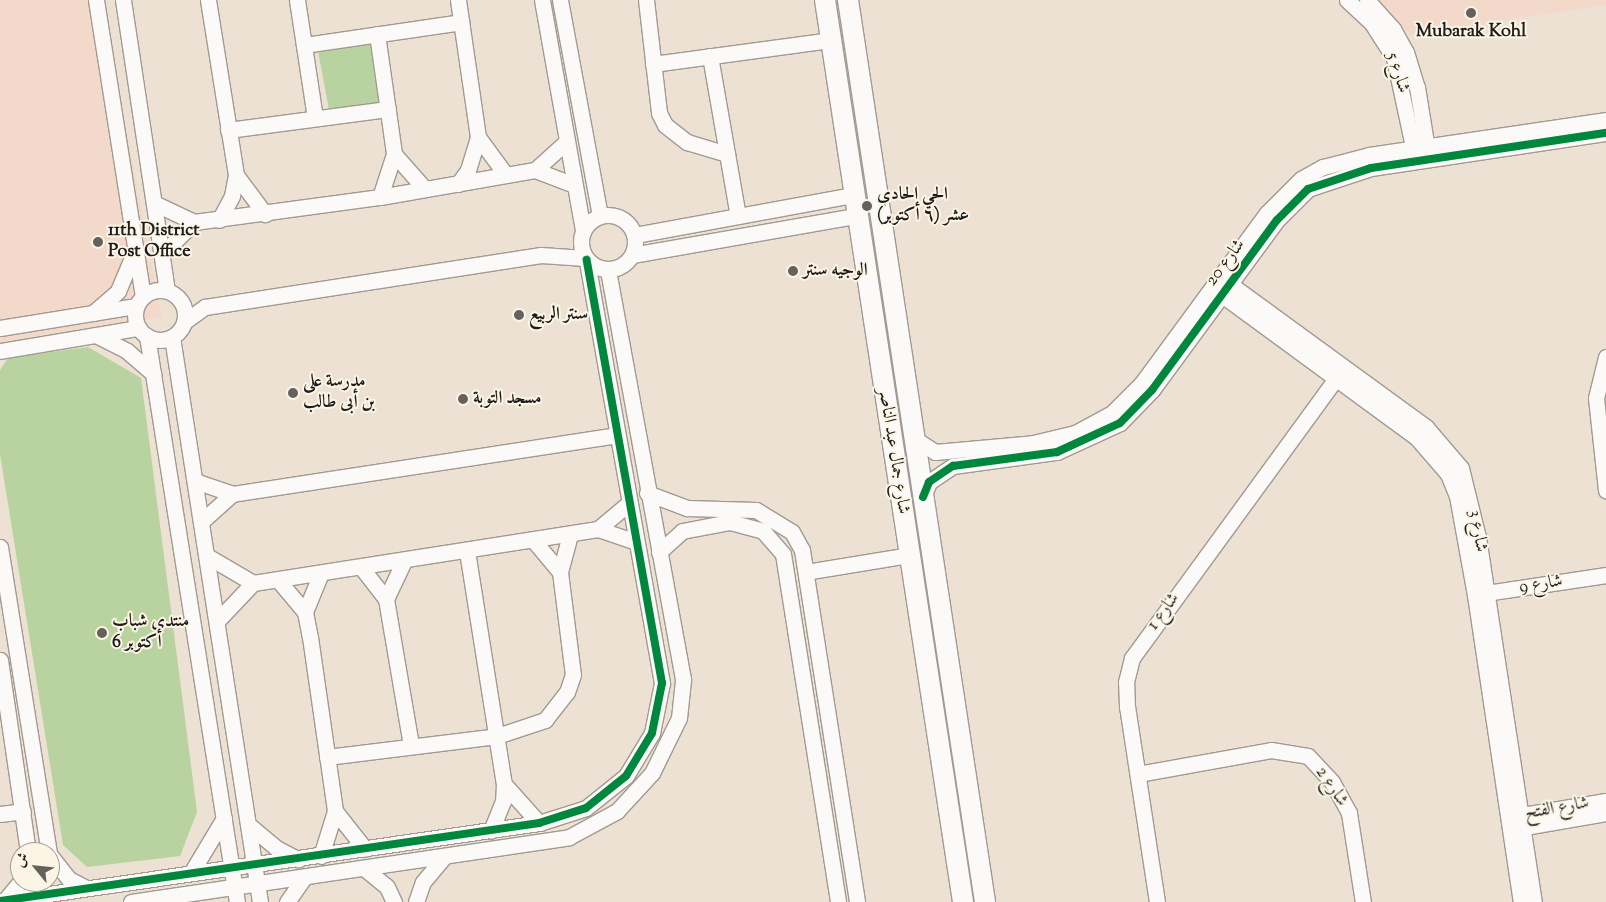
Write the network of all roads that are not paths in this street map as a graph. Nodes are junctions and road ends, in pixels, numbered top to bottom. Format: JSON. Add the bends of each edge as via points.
{"nodes":[{"id":1,"x":96,"y":0,"type":"edge"},
{"id":2,"x":123,"y":0,"type":"edge"},
{"id":3,"x":208,"y":0,"type":"edge"},
{"id":4,"x":297,"y":0,"type":"edge"},
{"id":5,"x":458,"y":0,"type":"edge"},
{"id":6,"x":542,"y":0,"type":"edge"},
{"id":7,"x":560,"y":0,"type":"edge"},
{"id":8,"x":646,"y":0,"type":"edge"},
{"id":9,"x":825,"y":0,"type":"edge"},
{"id":10,"x":848,"y":0,"type":"edge"},
{"id":11,"x":1348,"y":0,"type":"edge"},
{"id":12,"x":1367,"y":0,"type":"edge"},
{"id":13,"x":461,"y":22,"type":"junction"},
{"id":14,"x":377,"y":34,"type":"junction"},
{"id":15,"x":831,"y":40,"type":"junction"},
{"id":16,"x":304,"y":45,"type":"junction"},
{"id":17,"x":710,"y":56,"type":"junction"},
{"id":18,"x":653,"y":64,"type":"junction"},
{"id":19,"x":388,"y":109,"type":"junction"},
{"id":20,"x":315,"y":118,"type":"junction"},
{"id":21,"x":1606,"y":120,"type":"edge"},
{"id":22,"x":228,"y":130,"type":"junction"},
{"id":23,"x":1606,"y":134,"type":"edge"},
{"id":24,"x":478,"y":137,"type":"junction"},
{"id":25,"x":566,"y":142,"type":"junction"},
{"id":26,"x":394,"y":154,"type":"junction"},
{"id":27,"x":727,"y":154,"type":"junction"},
{"id":28,"x":1421,"y":154,"type":"junction"},
{"id":29,"x":534,"y":170,"type":"junction"},
{"id":30,"x":236,"y":175,"type":"junction"},
{"id":31,"x":506,"y":175,"type":"junction"},
{"id":32,"x":458,"y":184,"type":"junction"},
{"id":33,"x":574,"y":184,"type":"junction"},
{"id":34,"x":425,"y":189,"type":"junction"},
{"id":35,"x":853,"y":195,"type":"junction"},
{"id":36,"x":380,"y":198,"type":"junction"},
{"id":37,"x":154,"y":203,"type":"junction"},
{"id":38,"x":265,"y":214,"type":"junction"},
{"id":39,"x":600,"y":216,"type":"junction"},
{"id":40,"x":738,"y":216,"type":"junction"},
{"id":41,"x":856,"y":216,"type":"junction"},
{"id":42,"x":219,"y":220,"type":"junction"},
{"id":43,"x":194,"y":222,"type":"junction"},
{"id":44,"x":582,"y":232,"type":"junction"},
{"id":45,"x":635,"y":235,"type":"junction"},
{"id":46,"x":135,"y":244,"type":"junction"},
{"id":47,"x":162,"y":254,"type":"junction"},
{"id":48,"x":541,"y":255,"type":"junction"},
{"id":49,"x":632,"y":255,"type":"junction"},
{"id":50,"x":586,"y":259,"type":"junction"},
{"id":51,"x":608,"y":270,"type":"junction"},
{"id":52,"x":1220,"y":286,"type":"junction"},
{"id":53,"x":172,"y":293,"type":"junction"},
{"id":54,"x":140,"y":301,"type":"junction"},
{"id":55,"x":205,"y":306,"type":"junction"},
{"id":56,"x":92,"y":313,"type":"junction"},
{"id":57,"x":184,"y":322,"type":"junction"},
{"id":58,"x":0,"y":328,"type":"edge"},
{"id":59,"x":143,"y":332,"type":"junction"},
{"id":60,"x":96,"y":335,"type":"junction"},
{"id":61,"x":172,"y":337,"type":"junction"},
{"id":62,"x":0,"y":351,"type":"edge"},
{"id":63,"x":1606,"y":358,"type":"edge"},
{"id":64,"x":1340,"y":373,"type":"junction"},
{"id":65,"x":153,"y":374,"type":"junction"},
{"id":66,"x":616,"y":435,"type":"junction"},
{"id":67,"x":915,"y":439,"type":"junction"},
{"id":68,"x":195,"y":481,"type":"junction"},
{"id":69,"x":1606,"y":490,"type":"edge"},
{"id":70,"x":648,"y":493,"type":"junction"},
{"id":71,"x":232,"y":494,"type":"junction"},
{"id":72,"x":923,"y":497,"type":"junction"},
{"id":73,"x":629,"y":503,"type":"junction"},
{"id":74,"x":716,"y":507,"type":"junction"},
{"id":75,"x":201,"y":522,"type":"junction"},
{"id":76,"x":715,"y":523,"type":"junction"},
{"id":77,"x":598,"y":529,"type":"junction"},
{"id":78,"x":570,"y":534,"type":"junction"},
{"id":79,"x":534,"y":541,"type":"junction"},
{"id":80,"x":636,"y":542,"type":"junction"},
{"id":81,"x":0,"y":547,"type":"edge"},
{"id":82,"x":467,"y":551,"type":"junction"},
{"id":83,"x":659,"y":552,"type":"junction"},
{"id":84,"x":909,"y":554,"type":"junction"},
{"id":85,"x":207,"y":556,"type":"junction"},
{"id":86,"x":404,"y":561,"type":"junction"},
{"id":87,"x":360,"y":567,"type":"junction"},
{"id":88,"x":560,"y":572,"type":"junction"},
{"id":89,"x":806,"y":572,"type":"junction"},
{"id":90,"x":321,"y":573,"type":"junction"},
{"id":91,"x":1606,"y":575,"type":"edge"},
{"id":92,"x":278,"y":580,"type":"junction"},
{"id":93,"x":3,"y":583,"type":"edge"},
{"id":94,"x":253,"y":583,"type":"junction"},
{"id":95,"x":1481,"y":594,"type":"junction"},
{"id":96,"x":386,"y":599,"type":"junction"},
{"id":97,"x":305,"y":612,"type":"junction"},
{"id":98,"x":217,"y":621,"type":"junction"},
{"id":99,"x":0,"y":660,"type":"edge"},
{"id":100,"x":960,"y":727,"type":"junction"},
{"id":101,"x":936,"y":730,"type":"junction"},
{"id":102,"x":497,"y":736,"type":"junction"},
{"id":103,"x":411,"y":746,"type":"junction"},
{"id":104,"x":327,"y":757,"type":"junction"},
{"id":105,"x":966,"y":771,"type":"junction"},
{"id":106,"x":1138,"y":774,"type":"junction"},
{"id":107,"x":944,"y":777,"type":"junction"},
{"id":108,"x":504,"y":784,"type":"junction"},
{"id":109,"x":1606,"y":801,"type":"edge"},
{"id":110,"x":23,"y":811,"type":"junction"},
{"id":111,"x":335,"y":811,"type":"junction"},
{"id":112,"x":1606,"y":813,"type":"edge"},
{"id":113,"x":0,"y":814,"type":"edge"},
{"id":114,"x":224,"y":818,"type":"junction"},
{"id":115,"x":1515,"y":822,"type":"junction"},
{"id":116,"x":539,"y":823,"type":"junction"},
{"id":117,"x":250,"y":826,"type":"junction"},
{"id":118,"x":491,"y":831,"type":"junction"},
{"id":119,"x":27,"y":842,"type":"edge"},
{"id":120,"x":47,"y":842,"type":"edge"},
{"id":121,"x":366,"y":849,"type":"junction"},
{"id":122,"x":321,"y":856,"type":"junction"},
{"id":123,"x":443,"y":858,"type":"junction"},
{"id":124,"x":298,"y":859,"type":"junction"},
{"id":125,"x":255,"y":866,"type":"junction"},
{"id":126,"x":60,"y":867,"type":"edge"},
{"id":127,"x":232,"y":869,"type":"junction"},
{"id":128,"x":365,"y":869,"type":"junction"},
{"id":129,"x":190,"y":873,"type":"junction"},
{"id":130,"x":304,"y":878,"type":"junction"},
{"id":131,"x":258,"y":885,"type":"junction"},
{"id":132,"x":84,"y":888,"type":"junction"},
{"id":133,"x":235,"y":895,"type":"edge"},
{"id":134,"x":199,"y":898,"type":"edge"},
{"id":135,"x":2,"y":900,"type":"edge"},
{"id":136,"x":131,"y":902,"type":"edge"},
{"id":137,"x":260,"y":902,"type":"edge"},
{"id":138,"x":286,"y":902,"type":"edge"},
{"id":139,"x":394,"y":902,"type":"edge"},
{"id":140,"x":416,"y":902,"type":"edge"},
{"id":141,"x":838,"y":902,"type":"edge"},
{"id":142,"x":857,"y":902,"type":"edge"},
{"id":143,"x":963,"y":902,"type":"edge"},
{"id":144,"x":985,"y":902,"type":"edge"},
{"id":145,"x":1157,"y":902,"type":"edge"},
{"id":146,"x":1362,"y":902,"type":"edge"},
{"id":147,"x":1521,"y":902,"type":"edge"},
{"id":148,"x":1534,"y":902,"type":"edge"}],
"edges":[{"from":1,"to":46,"type":"street"},
{"from":2,"to":37,"type":"street"},
{"from":3,"to":22,"type":"street"},
{"from":4,"to":16,"type":"street"},
{"from":5,"to":13,"type":"street"},
{"from":6,"to":25,"type":"street"},
{"from":7,"to":39,"type":"street"},
{"from":8,"to":18,"type":"street"},
{"from":9,"to":15,"type":"main road","name":"شارع جمال عبد الناصر"},
{"from":10,"to":67,"type":"main road","name":"شارع جمال عبد الناصر"},
{"from":11,"to":28,"type":"street","name":"شارع 5","via":[[1371,22],[1394,58]]},
{"from":12,"to":28,"type":"street","name":"شارع 5","via":[[1393,29],[1409,60]]},
{"from":13,"to":14,"type":"street"},
{"from":13,"to":24,"type":"street"},
{"from":14,"to":16,"type":"street"},
{"from":14,"to":19,"type":"street"},
{"from":15,"to":17,"type":"street"},
{"from":15,"to":35,"type":"main road","name":"شارع جمال عبد الناصر"},
{"from":16,"to":20,"type":"street"},
{"from":17,"to":18,"type":"street"},
{"from":17,"to":27,"type":"street"},
{"from":18,"to":27,"type":"street","via":[[665,125],[687,142]]},
{"from":19,"to":20,"type":"street"},
{"from":19,"to":26,"type":"street"},
{"from":20,"to":22,"type":"street"},
{"from":21,"to":28,"type":"street","name":"شارع 20"},
{"from":22,"to":30,"type":"street"},
{"from":23,"to":28,"type":"street","name":"شارع 20"},
{"from":24,"to":31,"type":"street"},
{"from":24,"to":32,"type":"street","via":[[468,170]]},
{"from":25,"to":29,"type":"street"},
{"from":25,"to":33,"type":"street"},
{"from":26,"to":34,"type":"street"},
{"from":26,"to":36,"type":"street"},
{"from":27,"to":40,"type":"street"},
{"from":28,"to":52,"type":"street","name":"شارع 20","via":[[1345,160],[1301,178],[1268,213]]},
{"from":29,"to":31,"type":"street"},
{"from":29,"to":33,"type":"street"},
{"from":30,"to":38,"type":"street"},
{"from":30,"to":42,"type":"street"},
{"from":31,"to":32,"type":"street"},
{"from":32,"to":34,"type":"street"},
{"from":33,"to":44,"type":"street"},
{"from":34,"to":36,"type":"street"},
{"from":35,"to":40,"type":"street"},
{"from":35,"to":41,"type":"main road","name":"شارع جمال عبد الناصر"},
{"from":36,"to":38,"type":"street"},
{"from":37,"to":43,"type":"street"},
{"from":37,"to":47,"type":"street"},
{"from":38,"to":42,"type":"street"},
{"from":39,"to":44,"type":"street"},
{"from":39,"to":45,"type":"street","via":[[625,220]]},
{"from":40,"to":45,"type":"street"},
{"from":41,"to":49,"type":"street"},
{"from":41,"to":84,"type":"main road","name":"شارع جمال عبد الناصر"},
{"from":42,"to":43,"type":"street"},
{"from":43,"to":47,"type":"street"},
{"from":44,"to":48,"type":"street"},
{"from":44,"to":50,"type":"street"},
{"from":45,"to":49,"type":"street"},
{"from":46,"to":54,"type":"street"},
{"from":46,"to":56,"type":"street","via":[[122,284]]},
{"from":47,"to":53,"type":"street"},
{"from":48,"to":50,"type":"street"},
{"from":48,"to":55,"type":"street"},
{"from":49,"to":51,"type":"street"},
{"from":50,"to":51,"type":"street"},
{"from":50,"to":66,"type":"street"},
{"from":51,"to":70,"type":"street"},
{"from":52,"to":64,"type":"street","name":"شارع 3"},
{"from":52,"to":67,"type":"street","name":"شارع 20","via":[[1129,399],[1094,424],[1054,440],[948,452],[935,452]]},
{"from":52,"to":72,"type":"street","name":"شارع 20","via":[[1138,408],[1108,431],[1057,452],[953,466],[934,477]]},
{"from":53,"to":54,"type":"street"},
{"from":53,"to":55,"type":"street"},
{"from":53,"to":57,"type":"street"},
{"from":54,"to":56,"type":"street"},
{"from":54,"to":59,"type":"street"},
{"from":55,"to":57,"type":"street"},
{"from":56,"to":58,"type":"street"},
{"from":57,"to":61,"type":"street"},
{"from":59,"to":60,"type":"street"},
{"from":59,"to":61,"type":"street"},
{"from":59,"to":65,"type":"street"},
{"from":60,"to":62,"type":"street"},
{"from":60,"to":65,"type":"street","via":[[128,351]]},
{"from":61,"to":68,"type":"street"},
{"from":63,"to":69,"type":"street","via":[[1596,398]]},
{"from":64,"to":95,"type":"street","name":"شارع 3","via":[[1436,455],[1457,496]]},
{"from":64,"to":106,"type":"street","name":"شارع 1","via":[[1132,658],[1126,682],[1127,707]]},
{"from":65,"to":114,"type":"street"},
{"from":66,"to":71,"type":"street"},
{"from":66,"to":73,"type":"street"},
{"from":67,"to":72,"type":"main road","name":"شارع جمال عبد الناصر"},
{"from":68,"to":71,"type":"street"},
{"from":68,"to":75,"type":"street"},
{"from":70,"to":74,"type":"street","via":[[673,505]]},
{"from":70,"to":83,"type":"street"},
{"from":71,"to":75,"type":"street"},
{"from":72,"to":100,"type":"main road","name":"شارع جمال عبد الناصر"},
{"from":73,"to":77,"type":"street"},
{"from":73,"to":80,"type":"street"},
{"from":74,"to":76,"type":"street","via":[[710,515]]},
{"from":74,"to":89,"type":"street","via":[[756,510],[775,518],[792,532],[802,550]]},
{"from":75,"to":85,"type":"street"},
{"from":76,"to":83,"type":"street","via":[[682,531]]},
{"from":76,"to":141,"type":"street","via":[[748,525],[764,532],[783,554]]},
{"from":77,"to":78,"type":"street"},
{"from":77,"to":80,"type":"street"},
{"from":78,"to":79,"type":"street"},
{"from":78,"to":88,"type":"street"},
{"from":79,"to":82,"type":"street"},
{"from":79,"to":88,"type":"street"},
{"from":80,"to":116,"type":"street","via":[[662,683],[652,733],[636,762],[607,794],[563,818]]},
{"from":81,"to":93,"type":"street"},
{"from":82,"to":86,"type":"street"},
{"from":82,"to":102,"type":"street"},
{"from":83,"to":123,"type":"street","via":[[683,678],[683,700],[679,718],[652,773],[617,811],[569,837]]},
{"from":84,"to":89,"type":"street"},
{"from":84,"to":101,"type":"main road","name":"شارع جمال عبد الناصر"},
{"from":85,"to":94,"type":"street"},
{"from":85,"to":98,"type":"street"},
{"from":86,"to":87,"type":"street"},
{"from":86,"to":96,"type":"street"},
{"from":87,"to":90,"type":"street"},
{"from":87,"to":96,"type":"street"},
{"from":88,"to":102,"type":"street","via":[[572,663],[568,692],[545,720]]},
{"from":89,"to":142,"type":"street"},
{"from":90,"to":92,"type":"street"},
{"from":90,"to":97,"type":"street"},
{"from":91,"to":95,"type":"street","name":"شارع 9"},
{"from":92,"to":94,"type":"street"},
{"from":92,"to":97,"type":"street"},
{"from":93,"to":120,"type":"street"},
{"from":94,"to":98,"type":"street"},
{"from":95,"to":115,"type":"street","name":"شارع 3"},
{"from":96,"to":103,"type":"street"},
{"from":97,"to":104,"type":"street"},
{"from":98,"to":117,"type":"street"},
{"from":99,"to":110,"type":"street"},
{"from":100,"to":101,"type":"main road","via":[[949,734]]},
{"from":100,"to":105,"type":"main road","name":"شارع جمال عبد الناصر"},
{"from":101,"to":107,"type":"main road","name":"شارع جمال عبد الناصر"},
{"from":102,"to":103,"type":"street"},
{"from":102,"to":108,"type":"street"},
{"from":103,"to":104,"type":"street"},
{"from":104,"to":111,"type":"street"},
{"from":105,"to":107,"type":"main road","via":[[955,767]]},
{"from":105,"to":144,"type":"main road","name":"شارع جمال عبد الناصر"},
{"from":106,"to":145,"type":"street","name":"شارع 1"},
{"from":106,"to":146,"type":"street","name":"شارع 2","via":[[1271,750],[1308,756],[1332,782],[1349,813]]},
{"from":107,"to":143,"type":"main road","name":"شارع جمال عبد الناصر"},
{"from":108,"to":116,"type":"street"},
{"from":108,"to":118,"type":"street","via":[[504,800]]},
{"from":109,"to":115,"type":"street","name":"شارع الفتح"},
{"from":110,"to":113,"type":"street"},
{"from":110,"to":119,"type":"street"},
{"from":111,"to":121,"type":"street"},
{"from":111,"to":122,"type":"street"},
{"from":112,"to":115,"type":"street","name":"شارع الفتح"},
{"from":114,"to":127,"type":"street"},
{"from":114,"to":129,"type":"street"},
{"from":115,"to":147,"type":"street","name":"شارع 3"},
{"from":115,"to":148,"type":"street","name":"شارع 3"},
{"from":116,"to":118,"type":"street"},
{"from":117,"to":124,"type":"street","via":[[276,848]]},
{"from":117,"to":125,"type":"street"},
{"from":118,"to":121,"type":"street"},
{"from":121,"to":122,"type":"street"},
{"from":122,"to":124,"type":"street"},
{"from":123,"to":128,"type":"street"},
{"from":123,"to":140,"type":"street","via":[[423,882]]},
{"from":124,"to":125,"type":"street"},
{"from":125,"to":127,"type":"street"},
{"from":125,"to":131,"type":"street"},
{"from":126,"to":132,"type":"street","via":[[69,879]]},
{"from":127,"to":129,"type":"street"},
{"from":127,"to":133,"type":"street"},
{"from":128,"to":130,"type":"street"},
{"from":128,"to":139,"type":"street","via":[[382,882]]},
{"from":129,"to":132,"type":"street"},
{"from":130,"to":131,"type":"street"},
{"from":130,"to":138,"type":"street"},
{"from":131,"to":133,"type":"street"},
{"from":131,"to":137,"type":"street"},
{"from":132,"to":135,"type":"street"},
{"from":133,"to":134,"type":"street"},
{"from":134,"to":136,"type":"street"}]}
